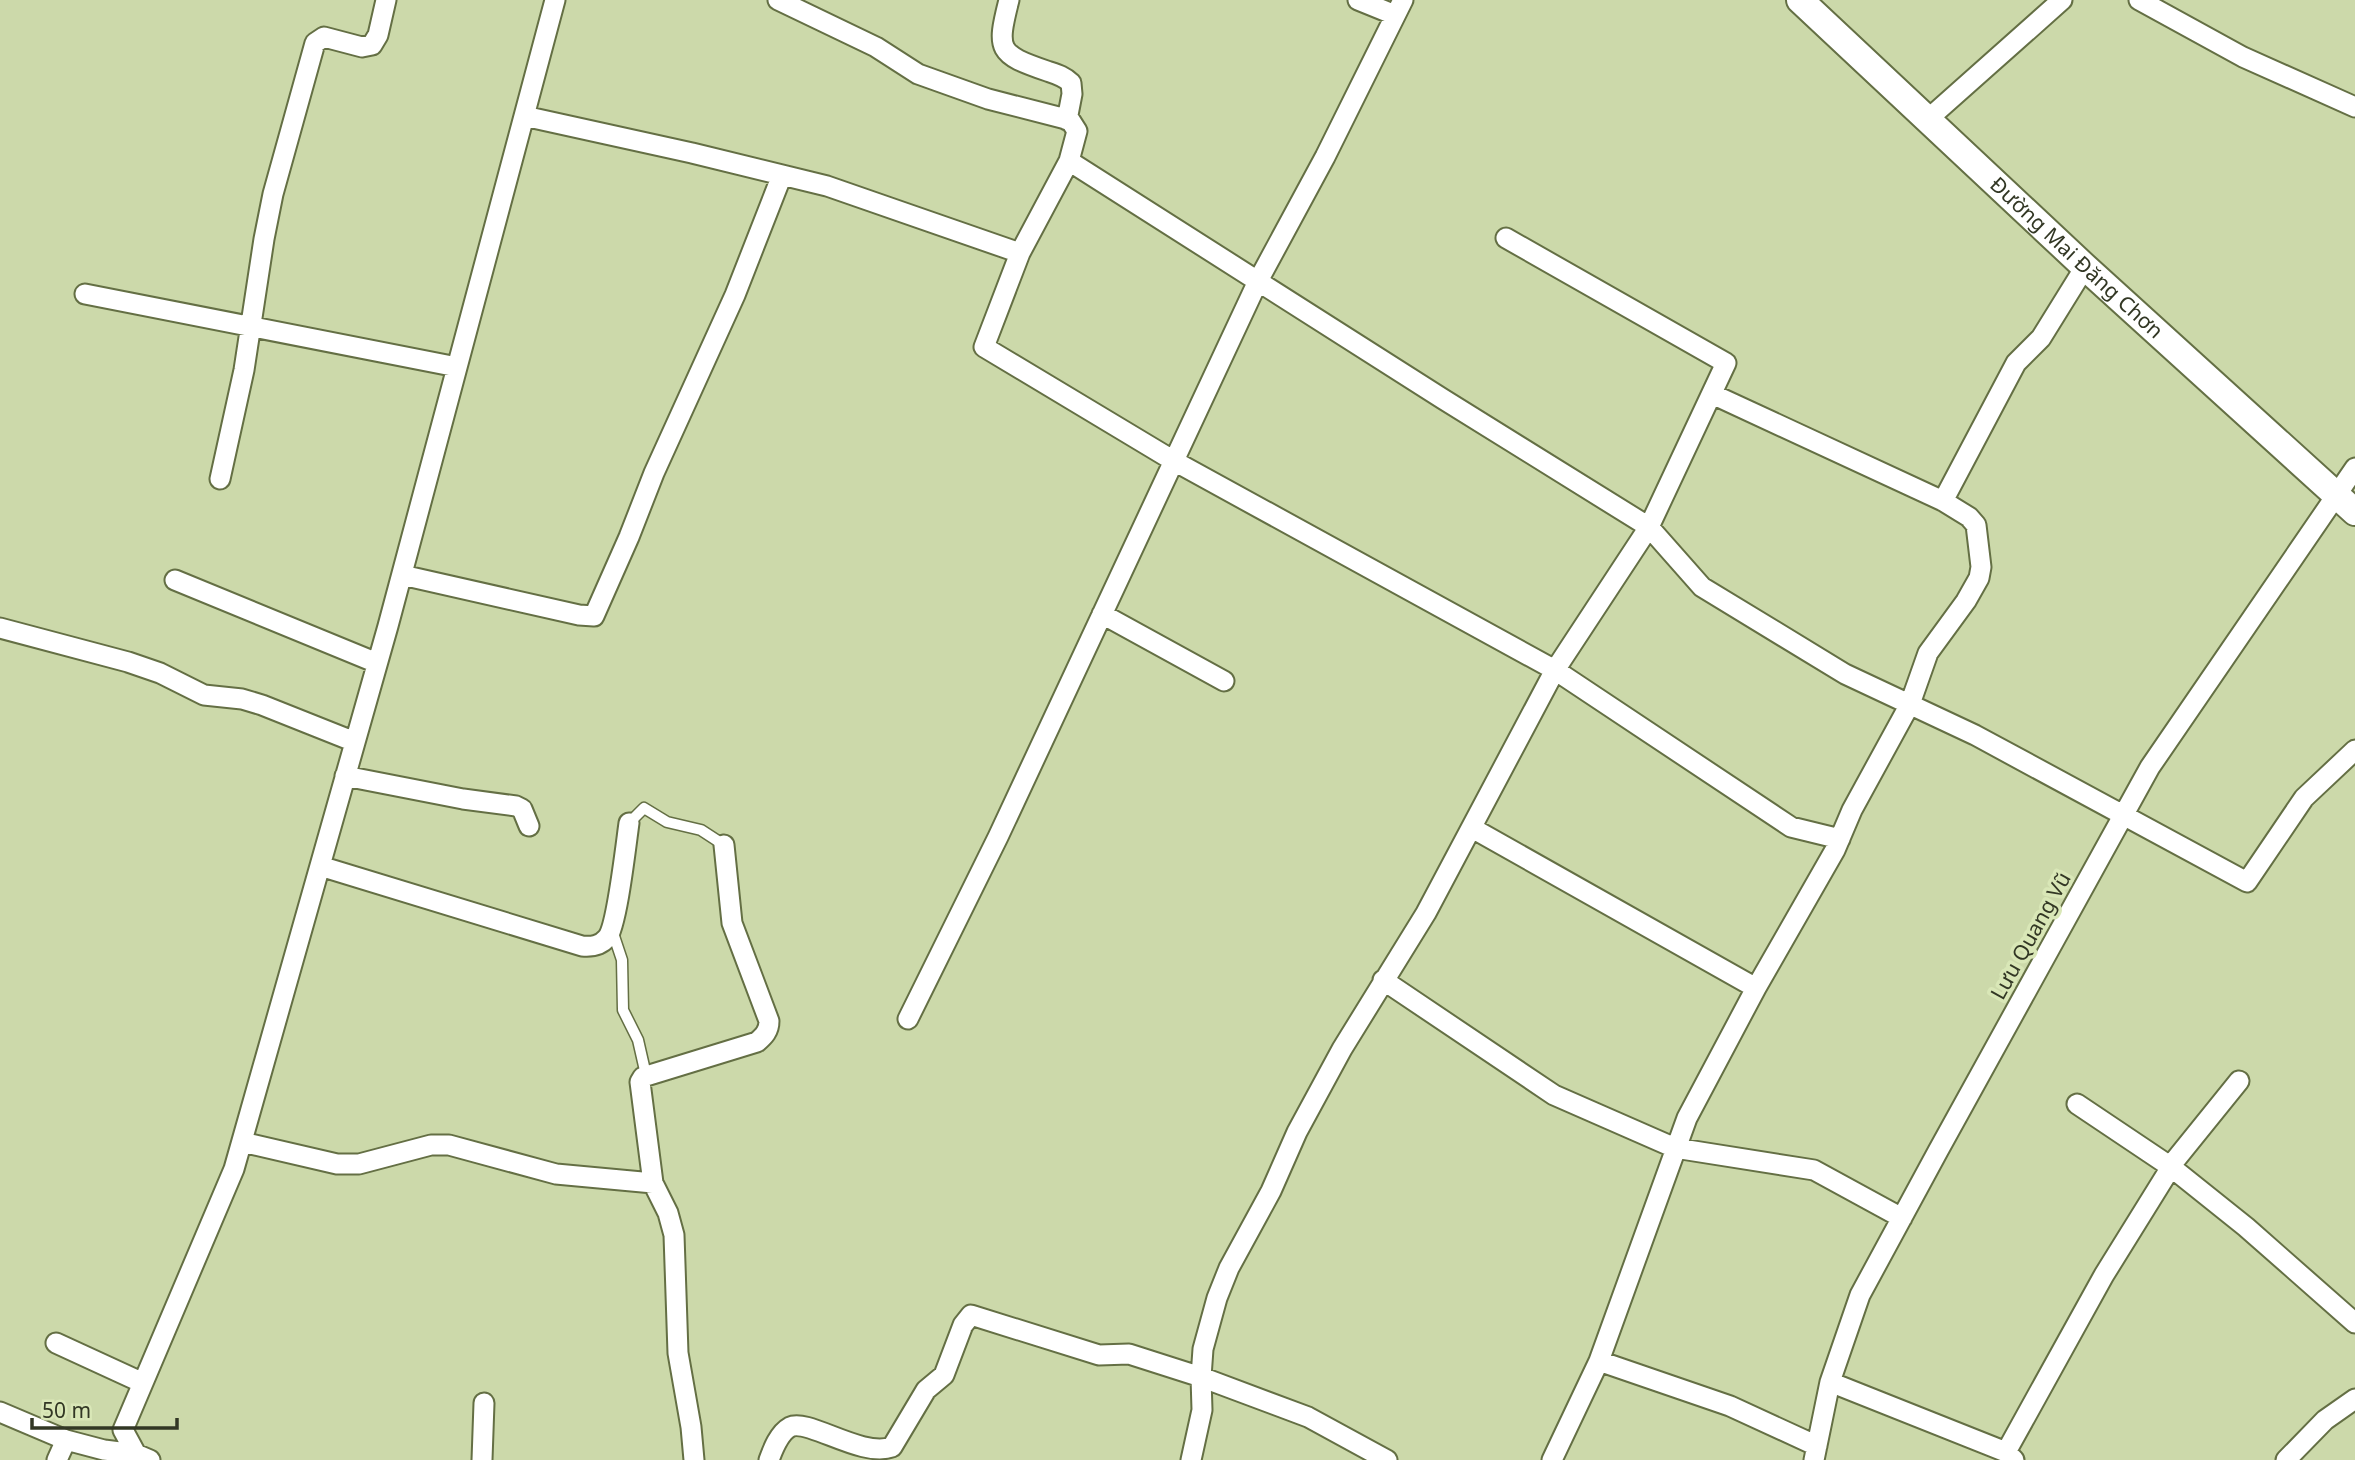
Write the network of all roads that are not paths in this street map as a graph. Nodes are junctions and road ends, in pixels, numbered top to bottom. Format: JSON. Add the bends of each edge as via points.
{"nodes":[{"id":1,"x":386,"y":0,"type":"edge"},
{"id":2,"x":555,"y":0,"type":"edge"},
{"id":3,"x":778,"y":0,"type":"edge"},
{"id":4,"x":1009,"y":0,"type":"edge"},
{"id":5,"x":1358,"y":0,"type":"edge"},
{"id":6,"x":1800,"y":0,"type":"edge"},
{"id":7,"x":2062,"y":0,"type":"edge"},
{"id":8,"x":2139,"y":0,"type":"edge"},
{"id":9,"x":1399,"y":8,"type":"edge"},
{"id":10,"x":2355,"y":107,"type":"edge"},
{"id":11,"x":524,"y":116,"type":"junction"},
{"id":12,"x":1067,"y":120,"type":"junction"},
{"id":13,"x":1927,"y":120,"type":"junction"},
{"id":14,"x":1069,"y":161,"type":"junction"},
{"id":15,"x":782,"y":175,"type":"junction"},
{"id":16,"x":1506,"y":238,"type":"dead end"},
{"id":17,"x":1020,"y":253,"type":"junction"},
{"id":18,"x":2085,"y":267,"type":"junction"},
{"id":19,"x":1258,"y":281,"type":"junction"},
{"id":20,"x":85,"y":293,"type":"dead end"},
{"id":21,"x":250,"y":326,"type":"junction"},
{"id":22,"x":457,"y":367,"type":"junction"},
{"id":23,"x":1712,"y":394,"type":"junction"},
{"id":24,"x":1174,"y":461,"type":"junction"},
{"id":25,"x":2355,"y":468,"type":"edge"},
{"id":26,"x":220,"y":479,"type":"dead end"},
{"id":27,"x":1943,"y":501,"type":"junction"},
{"id":28,"x":2346,"y":504,"type":"edge"},
{"id":29,"x":1649,"y":527,"type":"junction"},
{"id":30,"x":402,"y":575,"type":"junction"},
{"id":31,"x":175,"y":580,"type":"dead end"},
{"id":32,"x":1102,"y":614,"type":"junction"},
{"id":33,"x":0,"y":628,"type":"edge"},
{"id":34,"x":377,"y":663,"type":"junction"},
{"id":35,"x":1556,"y":670,"type":"junction"},
{"id":36,"x":1224,"y":681,"type":"dead end"},
{"id":37,"x":1910,"y":704,"type":"junction"},
{"id":38,"x":355,"y":742,"type":"junction"},
{"id":39,"x":2355,"y":750,"type":"edge"},
{"id":40,"x":345,"y":776,"type":"junction"},
{"id":41,"x":2123,"y":816,"type":"junction"},
{"id":42,"x":629,"y":823,"type":"joint"},
{"id":43,"x":529,"y":827,"type":"dead end"},
{"id":44,"x":1472,"y":828,"type":"junction"},
{"id":45,"x":1840,"y":839,"type":"junction"},
{"id":46,"x":724,"y":845,"type":"joint"},
{"id":47,"x":320,"y":866,"type":"junction"},
{"id":48,"x":612,"y":930,"type":"junction"},
{"id":49,"x":1383,"y":980,"type":"junction"},
{"id":50,"x":1756,"y":988,"type":"junction"},
{"id":51,"x":908,"y":1019,"type":"dead end"},
{"id":52,"x":646,"y":1074,"type":"junction"},
{"id":53,"x":2239,"y":1081,"type":"dead end"},
{"id":54,"x":2077,"y":1104,"type":"dead end"},
{"id":55,"x":242,"y":1143,"type":"junction"},
{"id":56,"x":1675,"y":1148,"type":"junction"},
{"id":57,"x":2171,"y":1167,"type":"junction"},
{"id":58,"x":653,"y":1183,"type":"junction"},
{"id":59,"x":1902,"y":1218,"type":"junction"},
{"id":60,"x":2355,"y":1323,"type":"edge"},
{"id":61,"x":55,"y":1343,"type":"dead end"},
{"id":62,"x":1599,"y":1361,"type":"junction"},
{"id":63,"x":1201,"y":1377,"type":"junction"},
{"id":64,"x":1830,"y":1382,"type":"junction"},
{"id":65,"x":143,"y":1383,"type":"junction"},
{"id":66,"x":2355,"y":1399,"type":"edge"},
{"id":67,"x":484,"y":1404,"type":"dead end"},
{"id":68,"x":0,"y":1412,"type":"edge"},
{"id":69,"x":66,"y":1440,"type":"junction"},
{"id":70,"x":1815,"y":1453,"type":"edge"},
{"id":71,"x":2010,"y":1456,"type":"edge"},
{"id":72,"x":143,"y":1457,"type":"edge"},
{"id":73,"x":57,"y":1460,"type":"edge"},
{"id":74,"x":482,"y":1460,"type":"edge"},
{"id":75,"x":694,"y":1460,"type":"edge"},
{"id":76,"x":769,"y":1460,"type":"edge"},
{"id":77,"x":1191,"y":1460,"type":"edge"},
{"id":78,"x":1387,"y":1460,"type":"edge"},
{"id":79,"x":1552,"y":1460,"type":"edge"},
{"id":80,"x":2286,"y":1460,"type":"edge"}],
"edges":[{"from":1,"to":21,"type":"street","via":[[372,45],[362,47],[324,37],[315,43],[273,194]]},
{"from":2,"to":11,"type":"street"},
{"from":3,"to":12,"type":"street","via":[[876,47],[918,74]]},
{"from":4,"to":12,"type":"street","via":[[1003,23],[1005,51],[1015,60],[1071,83]]},
{"from":5,"to":9,"type":"street"},
{"from":6,"to":13,"type":"main road","name":"Đường Mai Đăng Chơn"},
{"from":7,"to":13,"type":"street"},
{"from":8,"to":10,"type":"street","via":[[2243,57]]},
{"from":9,"to":19,"type":"street"},
{"from":11,"to":15,"type":"street"},
{"from":11,"to":22,"type":"street"},
{"from":12,"to":14,"type":"street","via":[[1077,131]]},
{"from":13,"to":18,"type":"main road","name":"Đường Mai Đăng Chơn"},
{"from":14,"to":17,"type":"street"},
{"from":14,"to":19,"type":"street"},
{"from":15,"to":17,"type":"street","via":[[827,186]]},
{"from":15,"to":30,"type":"street","via":[[735,295],[594,616]]},
{"from":16,"to":23,"type":"street","via":[[1726,363]]},
{"from":17,"to":24,"type":"street","via":[[984,347]]},
{"from":18,"to":27,"type":"street","via":[[2041,338],[2016,363]]},
{"from":18,"to":28,"type":"main road","name":"Đường Mai Đăng Chơn"},
{"from":19,"to":24,"type":"street"},
{"from":19,"to":29,"type":"street"},
{"from":20,"to":21,"type":"street"},
{"from":21,"to":22,"type":"street"},
{"from":21,"to":26,"type":"street"},
{"from":22,"to":30,"type":"street"},
{"from":23,"to":27,"type":"street"},
{"from":23,"to":29,"type":"street"},
{"from":24,"to":32,"type":"street"},
{"from":24,"to":35,"type":"street"},
{"from":25,"to":28,"type":"street","name":"Lưu Quang Vũ"},
{"from":27,"to":37,"type":"street","via":[[1976,525],[1979,578],[1928,653]]},
{"from":28,"to":41,"type":"street","name":"Lưu Quang Vũ","via":[[2150,767]]},
{"from":29,"to":35,"type":"street"},
{"from":29,"to":37,"type":"street","via":[[1702,587],[1845,674]]},
{"from":30,"to":34,"type":"street"},
{"from":31,"to":34,"type":"street"},
{"from":32,"to":36,"type":"street"},
{"from":32,"to":51,"type":"street"},
{"from":33,"to":38,"type":"street","via":[[128,662],[204,695],[262,705]]},
{"from":34,"to":38,"type":"street"},
{"from":35,"to":44,"type":"street"},
{"from":35,"to":45,"type":"street","via":[[1791,827]]},
{"from":37,"to":41,"type":"street"},
{"from":37,"to":45,"type":"street"},
{"from":38,"to":40,"type":"street"},
{"from":39,"to":41,"type":"street","via":[[2304,798],[2247,882]]},
{"from":40,"to":43,"type":"street","via":[[516,806],[522,809]]},
{"from":40,"to":47,"type":"street"},
{"from":41,"to":59,"type":"street","name":"Lưu Quang Vũ"},
{"from":42,"to":46,"type":"lane","via":[[644,808],[667,822],[701,830]]},
{"from":42,"to":48,"type":"street"},
{"from":44,"to":49,"type":"street"},
{"from":44,"to":50,"type":"street"},
{"from":45,"to":50,"type":"street"},
{"from":46,"to":52,"type":"street","via":[[732,923],[769,1027],[757,1042]]},
{"from":47,"to":48,"type":"street","via":[[582,946],[600,944]]},
{"from":47,"to":55,"type":"street"},
{"from":48,"to":52,"type":"lane","via":[[622,960],[623,1010],[638,1040]]},
{"from":49,"to":56,"type":"street","via":[[1554,1095]]},
{"from":49,"to":63,"type":"street","via":[[1303,1120],[1229,1268],[1210,1319]]},
{"from":50,"to":56,"type":"street","via":[[1714,1063]]},
{"from":52,"to":58,"type":"street","via":[[640,1082]]},
{"from":53,"to":57,"type":"street"},
{"from":54,"to":57,"type":"street"},
{"from":55,"to":58,"type":"street","via":[[337,1164],[359,1164],[431,1145],[450,1145],[556,1174]]},
{"from":55,"to":65,"type":"street"},
{"from":56,"to":59,"type":"street","via":[[1814,1170]]},
{"from":56,"to":62,"type":"street"},
{"from":57,"to":60,"type":"street"},
{"from":57,"to":71,"type":"street","via":[[2105,1275]]},
{"from":58,"to":75,"type":"street","via":[[674,1236],[678,1353]]},
{"from":59,"to":64,"type":"street","name":"Lưu Quang Vũ","via":[[1860,1295]]},
{"from":61,"to":65,"type":"street"},
{"from":62,"to":70,"type":"street","via":[[1730,1406]]},
{"from":62,"to":79,"type":"street"},
{"from":63,"to":76,"type":"street","via":[[1129,1354],[1099,1355],[971,1315],[944,1375],[926,1390],[892,1447],[883,1450],[843,1442],[800,1425],[787,1429]]},
{"from":63,"to":77,"type":"street","via":[[1202,1410]]},
{"from":63,"to":78,"type":"street","via":[[1308,1418]]},
{"from":64,"to":70,"type":"street","name":"Lưu Quang Vũ"},
{"from":64,"to":71,"type":"street"},
{"from":65,"to":72,"type":"street","via":[[123,1430]]},
{"from":66,"to":80,"type":"street","via":[[2325,1420]]},
{"from":67,"to":74,"type":"street"},
{"from":68,"to":69,"type":"street"},
{"from":69,"to":72,"type":"street"},
{"from":69,"to":73,"type":"street"}]}
